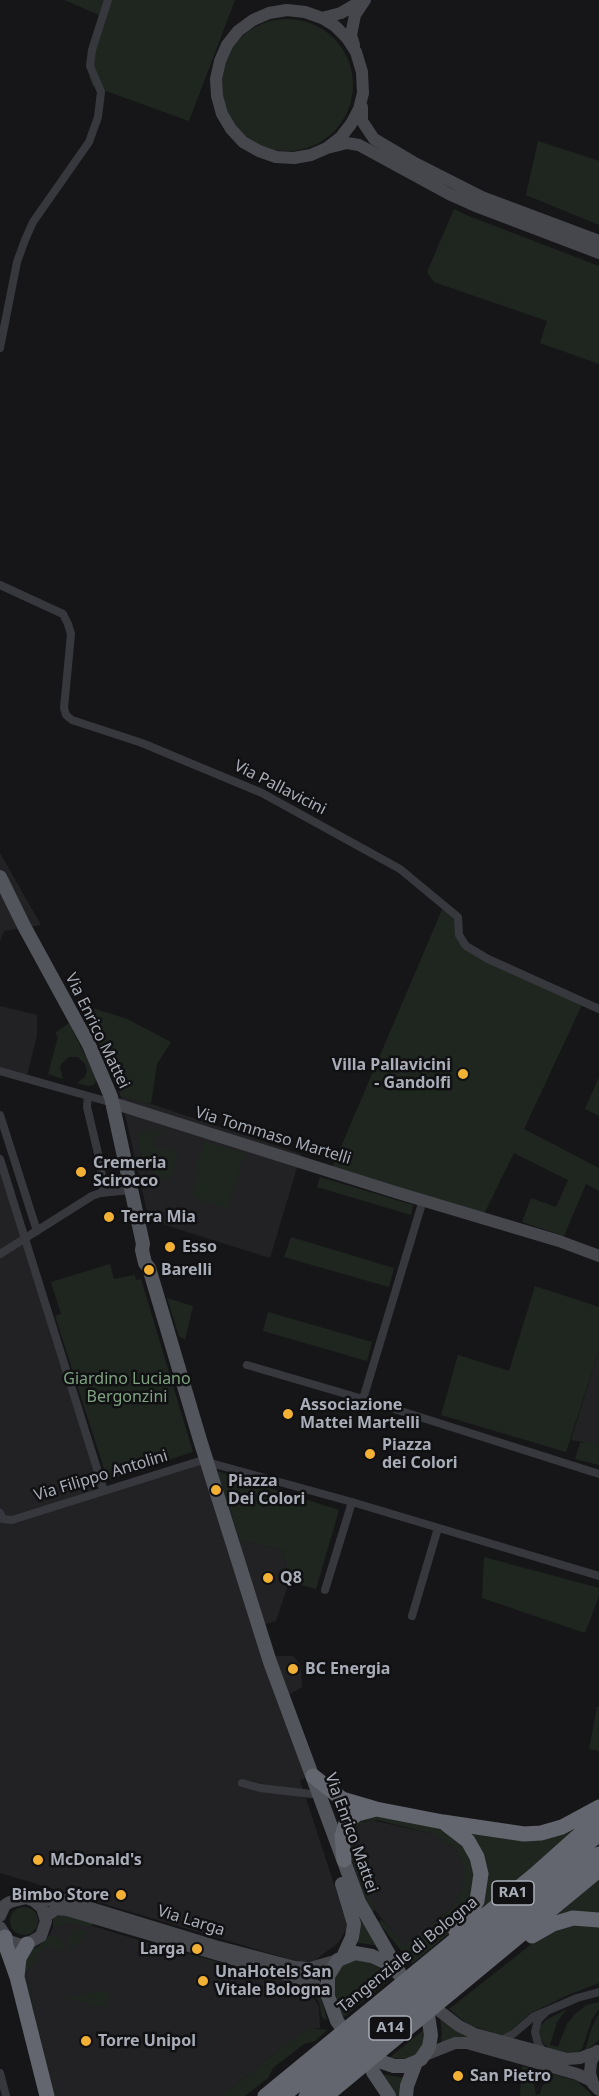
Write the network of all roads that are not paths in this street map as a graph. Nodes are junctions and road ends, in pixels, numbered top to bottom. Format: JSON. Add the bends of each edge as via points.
{"nodes":[{"id":1,"x":108,"y":0,"type":"edge"},
{"id":2,"x":364,"y":0,"type":"edge"},
{"id":3,"x":322,"y":18,"type":"junction"},
{"id":4,"x":356,"y":52,"type":"junction"},
{"id":5,"x":363,"y":93,"type":"junction"},
{"id":6,"x":327,"y":148,"type":"junction"},
{"id":7,"x":599,"y":241,"type":"edge"},
{"id":8,"x":599,"y":253,"type":"edge"},
{"id":9,"x":0,"y":348,"type":"edge"},
{"id":10,"x":0,"y":585,"type":"edge"},
{"id":11,"x":0,"y":877,"type":"edge"},
{"id":12,"x":599,"y":1010,"type":"edge"},
{"id":13,"x":0,"y":1071,"type":"edge"},
{"id":14,"x":88,"y":1096,"type":"junction"},
{"id":15,"x":113,"y":1103,"type":"junction"},
{"id":16,"x":0,"y":1115,"type":"edge"},
{"id":17,"x":0,"y":1159,"type":"edge"},
{"id":18,"x":131,"y":1190,"type":"junction"},
{"id":19,"x":103,"y":1193,"type":"junction"},
{"id":20,"x":423,"y":1200,"type":"junction"},
{"id":21,"x":37,"y":1231,"type":"junction"},
{"id":22,"x":25,"y":1238,"type":"junction"},
{"id":23,"x":0,"y":1254,"type":"edge"},
{"id":24,"x":599,"y":1256,"type":"edge"},
{"id":25,"x":247,"y":1365,"type":"dead end"},
{"id":26,"x":363,"y":1399,"type":"junction"},
{"id":27,"x":206,"y":1460,"type":"junction"},
{"id":28,"x":599,"y":1474,"type":"edge"},
{"id":29,"x":104,"y":1491,"type":"junction"},
{"id":30,"x":352,"y":1502,"type":"junction"},
{"id":31,"x":3,"y":1517,"type":"edge"},
{"id":32,"x":438,"y":1528,"type":"junction"},
{"id":33,"x":599,"y":1576,"type":"edge"},
{"id":34,"x":325,"y":1590,"type":"dead end"},
{"id":35,"x":412,"y":1616,"type":"dead end"},
{"id":36,"x":283,"y":1699,"type":"junction"},
{"id":37,"x":313,"y":1776,"type":"junction"},
{"id":38,"x":242,"y":1784,"type":"dead end"},
{"id":39,"x":312,"y":1794,"type":"junction"},
{"id":40,"x":599,"y":1807,"type":"edge"},
{"id":41,"x":376,"y":1809,"type":"junction"},
{"id":42,"x":599,"y":1817,"type":"edge"},
{"id":43,"x":443,"y":1822,"type":"junction"},
{"id":44,"x":599,"y":1833,"type":"edge"},
{"id":45,"x":599,"y":1854,"type":"edge"},
{"id":46,"x":344,"y":1860,"type":"junction"},
{"id":47,"x":599,"y":1870,"type":"edge"},
{"id":48,"x":34,"y":1901,"type":"junction"},
{"id":49,"x":0,"y":1916,"type":"edge"},
{"id":50,"x":46,"y":1916,"type":"junction"},
{"id":51,"x":599,"y":1920,"type":"edge"},
{"id":52,"x":2,"y":1932,"type":"edge"},
{"id":53,"x":27,"y":1944,"type":"junction"},
{"id":54,"x":496,"y":1956,"type":"junction"},
{"id":55,"x":340,"y":1958,"type":"junction"},
{"id":56,"x":399,"y":1972,"type":"junction"},
{"id":57,"x":437,"y":1975,"type":"junction"},
{"id":58,"x":17,"y":1977,"type":"junction"},
{"id":59,"x":599,"y":1992,"type":"edge"},
{"id":60,"x":328,"y":1996,"type":"junction"},
{"id":61,"x":419,"y":1996,"type":"junction"},
{"id":62,"x":546,"y":2012,"type":"junction"},
{"id":63,"x":499,"y":2041,"type":"junction"},
{"id":64,"x":597,"y":2050,"type":"edge"},
{"id":65,"x":545,"y":2054,"type":"junction"},
{"id":66,"x":367,"y":2057,"type":"junction"},
{"id":67,"x":421,"y":2058,"type":"junction"},
{"id":68,"x":331,"y":2066,"type":"junction"},
{"id":69,"x":0,"y":2073,"type":"edge"},
{"id":70,"x":595,"y":2085,"type":"edge"},
{"id":71,"x":6,"y":2096,"type":"edge"},
{"id":72,"x":47,"y":2096,"type":"edge"},
{"id":73,"x":265,"y":2096,"type":"edge"},
{"id":74,"x":284,"y":2096,"type":"edge"},
{"id":75,"x":306,"y":2096,"type":"edge"},
{"id":76,"x":326,"y":2096,"type":"edge"},
{"id":77,"x":389,"y":2096,"type":"edge"},
{"id":78,"x":406,"y":2096,"type":"edge"}],
"edges":[{"from":1,"to":9,"type":"street","via":[[90,66],[101,92],[98,117],[89,142],[33,222],[25,240]]},
{"from":2,"to":3,"type":"main road"},
{"from":2,"to":4,"type":"main road","via":[[351,29]]},
{"from":3,"to":4,"type":"main road","via":[[347,38]]},
{"from":3,"to":6,"type":"main road","via":[[287,10],[253,20],[227,45],[216,87],[222,114],[231,129],[259,151],[294,158]]},
{"from":4,"to":5,"type":"main road"},
{"from":5,"to":6,"type":"main road","via":[[351,124]]},
{"from":5,"to":7,"type":"main road","via":[[362,121],[374,139],[482,197]]},
{"from":6,"to":8,"type":"main road","via":[[347,142],[367,148],[507,220]]},
{"from":10,"to":12,"type":"street","name":"Via Pallavicini","via":[[63,614],[70,634],[63,708],[72,720],[142,743],[262,793],[400,869],[458,917],[459,935],[466,946]]},
{"from":11,"to":15,"type":"main road","name":"Via Enrico Mattei","via":[[89,1045]]},
{"from":13,"to":14,"type":"street"},
{"from":14,"to":15,"type":"street"},
{"from":14,"to":19,"type":"street"},
{"from":15,"to":18,"type":"main road","name":"Via Enrico Mattei"},
{"from":15,"to":20,"type":"main road","name":"Via Tommaso Martelli"},
{"from":16,"to":21,"type":"street"},
{"from":17,"to":22,"type":"street"},
{"from":18,"to":19,"type":"street"},
{"from":18,"to":27,"type":"main road","name":"Via Enrico Mattei","via":[[143,1256]]},
{"from":19,"to":21,"type":"street"},
{"from":20,"to":24,"type":"main road","name":"Via Tommaso Martelli"},
{"from":20,"to":26,"type":"street"},
{"from":21,"to":22,"type":"street"},
{"from":22,"to":23,"type":"street"},
{"from":22,"to":29,"type":"street"},
{"from":25,"to":26,"type":"street"},
{"from":26,"to":28,"type":"street"},
{"from":27,"to":29,"type":"street","name":"Via Filippo Antolini"},
{"from":27,"to":30,"type":"street"},
{"from":27,"to":36,"type":"main road","name":"Via Enrico Mattei"},
{"from":29,"to":31,"type":"street","name":"Via Filippo Antolini"},
{"from":30,"to":32,"type":"street"},
{"from":30,"to":34,"type":"street"},
{"from":32,"to":33,"type":"street"},
{"from":32,"to":35,"type":"street"},
{"from":36,"to":37,"type":"main road","name":"Via Enrico Mattei"},
{"from":36,"to":39,"type":"main road","name":"Via Enrico Mattei"},
{"from":37,"to":41,"type":"highway","via":[[342,1799]]},
{"from":37,"to":46,"type":"main road","name":"Via Enrico Mattei"},
{"from":38,"to":39,"type":"street","name":"Via Enrico Mattei"},
{"from":39,"to":55,"type":"main road","name":"Via Enrico Mattei","via":[[354,1921]]},
{"from":40,"to":43,"type":"highway","via":[[562,1827],[534,1834]]},
{"from":41,"to":43,"type":"highway"},
{"from":41,"to":46,"type":"highway","via":[[346,1823],[341,1842]]},
{"from":42,"to":57,"type":"highway","name":"Tangenziale di Bologna","number":"RA1","via":[[534,1875]]},
{"from":43,"to":57,"type":"highway","via":[[472,1847],[480,1865],[481,1881],[477,1901]]},
{"from":44,"to":57,"type":"highway","number":"A14"},
{"from":45,"to":57,"type":"highway","number":"A14","via":[[564,1885]]},
{"from":46,"to":56,"type":"main road","name":"Via Enrico Mattei","via":[[363,1912]]},
{"from":47,"to":54,"type":"highway","name":"Tangenziale di Bologna","number":"RA1"},
{"from":48,"to":49,"type":"main road","name":"Via Larga","via":[[16,1899],[5,1905]]},
{"from":48,"to":50,"type":"main road"},
{"from":48,"to":55,"type":"main road","name":"Via Larga","via":[[61,1899],[295,1967],[310,1968]]},
{"from":50,"to":53,"type":"main road","via":[[41,1936]]},
{"from":50,"to":60,"type":"main road","name":"Via Larga","via":[[56,1909],[67,1910],[304,1980]]},
{"from":51,"to":54,"type":"highway","via":[[582,1917],[562,1921]]},
{"from":52,"to":53,"type":"main road","via":[[15,1944]]},
{"from":52,"to":58,"type":"highway"},
{"from":53,"to":58,"type":"highway","via":[[19,1958]]},
{"from":54,"to":57,"type":"highway","name":"Tangenziale di Bologna","number":"RA1"},
{"from":55,"to":56,"type":"main road","via":[[366,1954]]},
{"from":55,"to":60,"type":"main road","via":[[328,1976]]},
{"from":56,"to":61,"type":"main road"},
{"from":57,"to":68,"type":"highway","number":"A14"},
{"from":57,"to":68,"type":"highway","name":"Tangenziale di Bologna","number":"RA1"},
{"from":58,"to":72,"type":"highway"},
{"from":59,"to":62,"type":"street"},
{"from":60,"to":66,"type":"main road","via":[[345,2034]]},
{"from":61,"to":63,"type":"main road","via":[[463,2029]]},
{"from":61,"to":67,"type":"main road","via":[[431,2029],[431,2041]]},
{"from":62,"to":63,"type":"street"},
{"from":62,"to":65,"type":"street","via":[[538,2020],[535,2032]]},
{"from":63,"to":65,"type":"main road"},
{"from":64,"to":65,"type":"main road","via":[[572,2059]]},
{"from":64,"to":70,"type":"main road","via":[[590,2067]]},
{"from":66,"to":67,"type":"main road","via":[[394,2066],[406,2066]]},
{"from":66,"to":77,"type":"main road"},
{"from":67,"to":70,"type":"main road","via":[[454,2043],[463,2043],[577,2074]]},
{"from":67,"to":78,"type":"main road"},
{"from":68,"to":73,"type":"highway","name":"Tangenziale di Bologna","number":"RA1"},
{"from":68,"to":74,"type":"highway","number":"A14"},
{"from":68,"to":75,"type":"highway","number":"A14"},
{"from":68,"to":76,"type":"highway","name":"Tangenziale di Bologna","number":"RA1"},
{"from":69,"to":71,"type":"street"}]}
